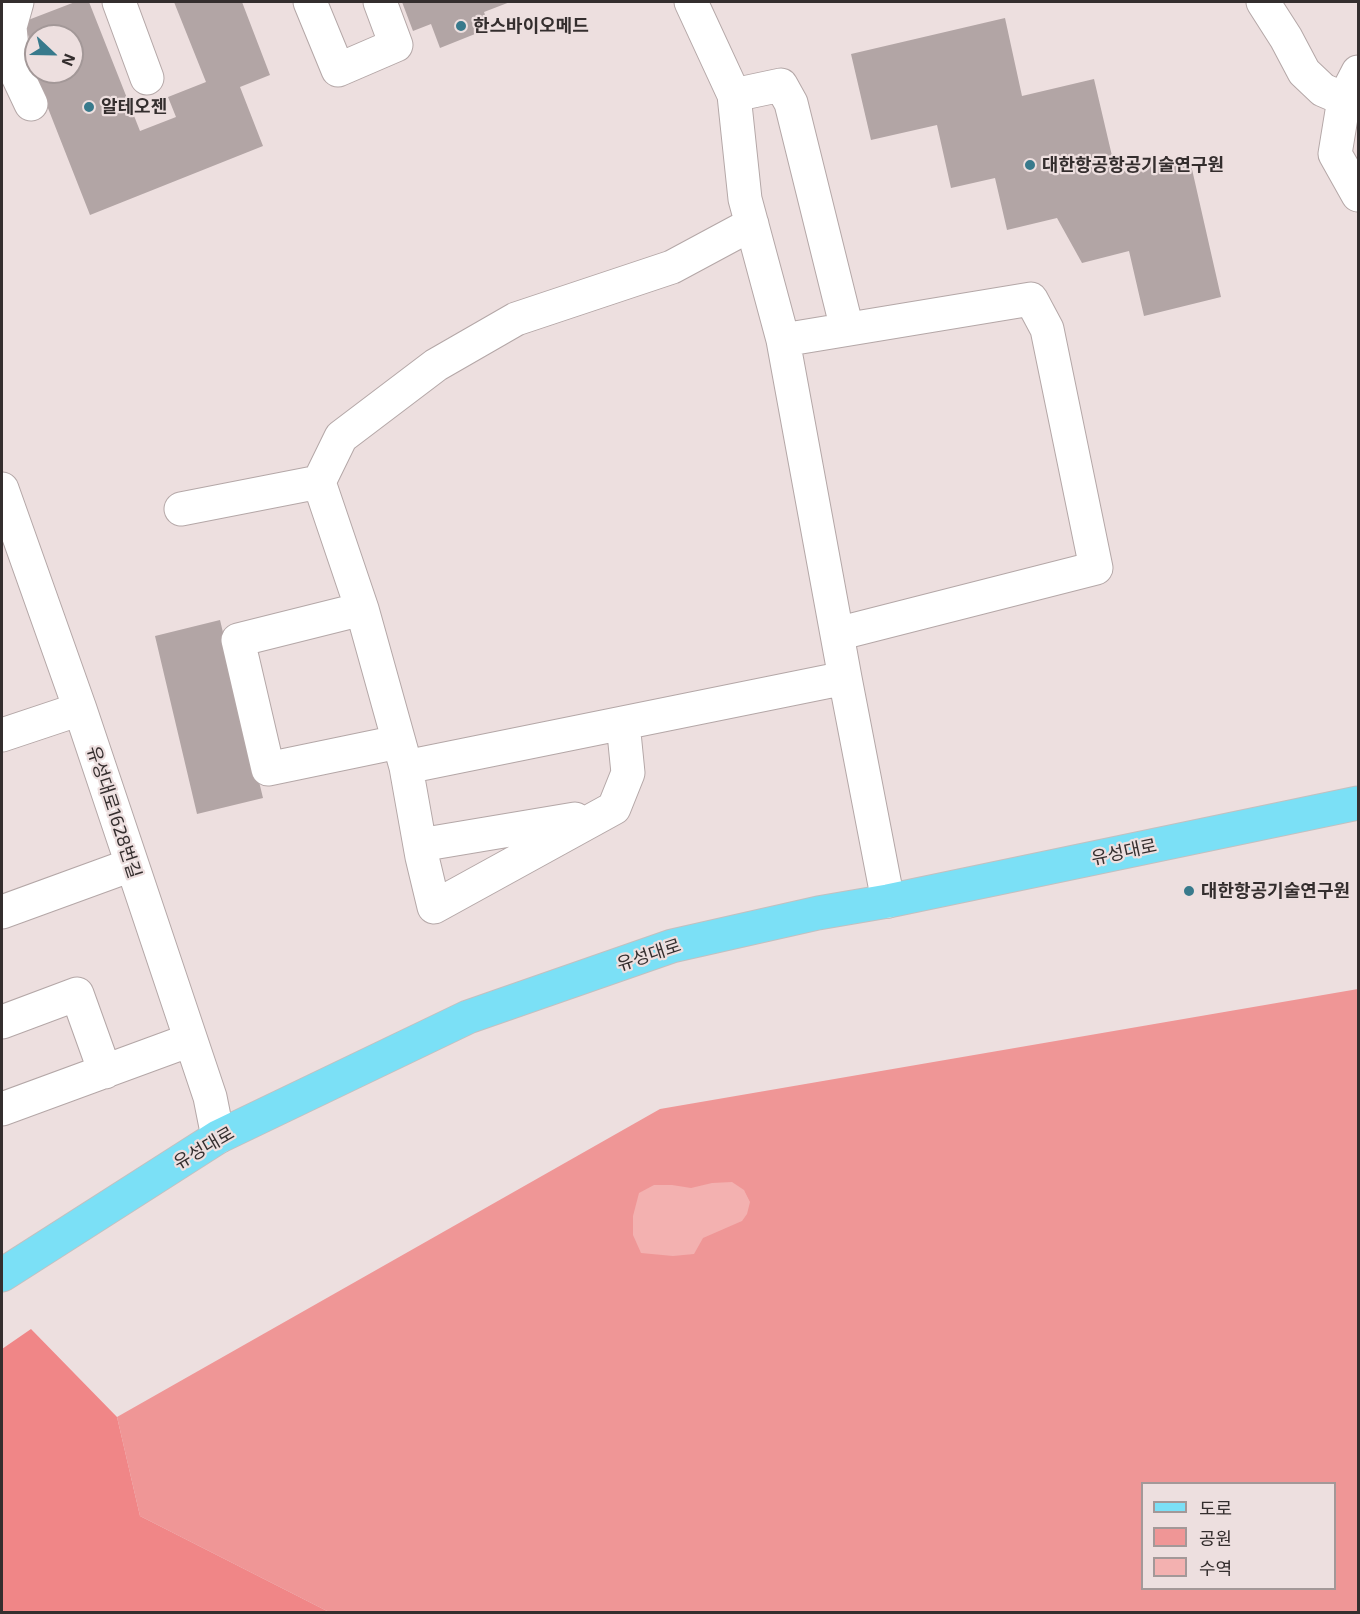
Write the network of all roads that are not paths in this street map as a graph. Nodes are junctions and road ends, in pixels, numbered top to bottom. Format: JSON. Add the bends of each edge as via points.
{"nodes":[{"id":1,"x":17,"y":2,"type":"edge"},
{"id":2,"x":119,"y":2,"type":"edge"},
{"id":3,"x":310,"y":2,"type":"edge"},
{"id":4,"x":380,"y":2,"type":"edge"},
{"id":5,"x":691,"y":2,"type":"edge"},
{"id":6,"x":1263,"y":2,"type":"edge"},
{"id":7,"x":147,"y":78,"type":"dead end"},
{"id":8,"x":1351,"y":86,"type":"edge"},
{"id":9,"x":734,"y":95,"type":"junction"},
{"id":10,"x":31,"y":104,"type":"dead end"},
{"id":11,"x":1359,"y":195,"type":"edge"},
{"id":12,"x":752,"y":224,"type":"junction"},
{"id":13,"x":848,"y":329,"type":"junction"},
{"id":14,"x":783,"y":340,"type":"junction"},
{"id":15,"x":319,"y":482,"type":"junction"},
{"id":16,"x":2,"y":489,"type":"edge"},
{"id":17,"x":181,"y":509,"type":"dead end"},
{"id":18,"x":362,"y":609,"type":"junction"},
{"id":19,"x":837,"y":634,"type":"junction"},
{"id":20,"x":845,"y":678,"type":"junction"},
{"id":21,"x":80,"y":709,"type":"junction"},
{"id":22,"x":622,"y":723,"type":"junction"},
{"id":23,"x":2,"y":735,"type":"edge"},
{"id":24,"x":402,"y":754,"type":"junction"},
{"id":25,"x":1359,"y":803,"type":"edge"},
{"id":26,"x":601,"y":815,"type":"junction"},
{"id":27,"x":420,"y":845,"type":"junction"},
{"id":28,"x":131,"y":865,"type":"junction"},
{"id":29,"x":888,"y":901,"type":"junction"},
{"id":30,"x":2,"y":912,"type":"edge"},
{"id":31,"x":2,"y":1022,"type":"edge"},
{"id":32,"x":190,"y":1040,"type":"junction"},
{"id":33,"x":105,"y":1072,"type":"junction"},
{"id":34,"x":2,"y":1109,"type":"edge"},
{"id":35,"x":218,"y":1137,"type":"junction"},
{"id":36,"x":2,"y":1275,"type":"edge"}],
"edges":[{"from":1,"to":10,"type":"street","via":[[10,27],[14,68]]},
{"from":2,"to":7,"type":"street"},
{"from":3,"to":4,"type":"street","via":[[338,70],[396,45]]},
{"from":5,"to":9,"type":"street"},
{"from":6,"to":8,"type":"street","via":[[1304,72],[1323,90]]},
{"from":8,"to":11,"type":"street","via":[[1335,154]]},
{"from":9,"to":12,"type":"street","via":[[745,199]]},
{"from":9,"to":13,"type":"street","via":[[781,85],[792,103]]},
{"from":12,"to":14,"type":"street"},
{"from":12,"to":15,"type":"street","via":[[672,267],[516,320],[436,365],[341,437]]},
{"from":13,"to":14,"type":"street"},
{"from":13,"to":19,"type":"street","via":[[1031,299],[1047,329],[1096,568]]},
{"from":14,"to":19,"type":"street"},
{"from":15,"to":17,"type":"street"},
{"from":15,"to":18,"type":"street"},
{"from":16,"to":21,"type":"street","name":"유성대로1628번길"},
{"from":18,"to":24,"type":"street"},
{"from":18,"to":24,"type":"street","via":[[237,640],[268,769]]},
{"from":19,"to":20,"type":"street"},
{"from":20,"to":22,"type":"street"},
{"from":20,"to":29,"type":"street"},
{"from":21,"to":23,"type":"street"},
{"from":21,"to":28,"type":"street","name":"유성대로1628번길"},
{"from":22,"to":24,"type":"street"},
{"from":22,"to":26,"type":"street","via":[[628,773],[614,808]]},
{"from":24,"to":27,"type":"street"},
{"from":25,"to":29,"type":"main road","name":"유성대로"},
{"from":26,"to":27,"type":"street"},
{"from":26,"to":27,"type":"street","via":[[434,907]]},
{"from":28,"to":30,"type":"street"},
{"from":28,"to":32,"type":"street","name":"유성대로1628번길"},
{"from":29,"to":35,"type":"main road","name":"유성대로","via":[[672,946],[468,1017]]},
{"from":31,"to":33,"type":"street","via":[[77,994]]},
{"from":32,"to":33,"type":"street"},
{"from":32,"to":35,"type":"street","name":"유성대로1628번길","via":[[210,1097]]},
{"from":33,"to":34,"type":"street"},
{"from":35,"to":36,"type":"main road","name":"유성대로"}]}
